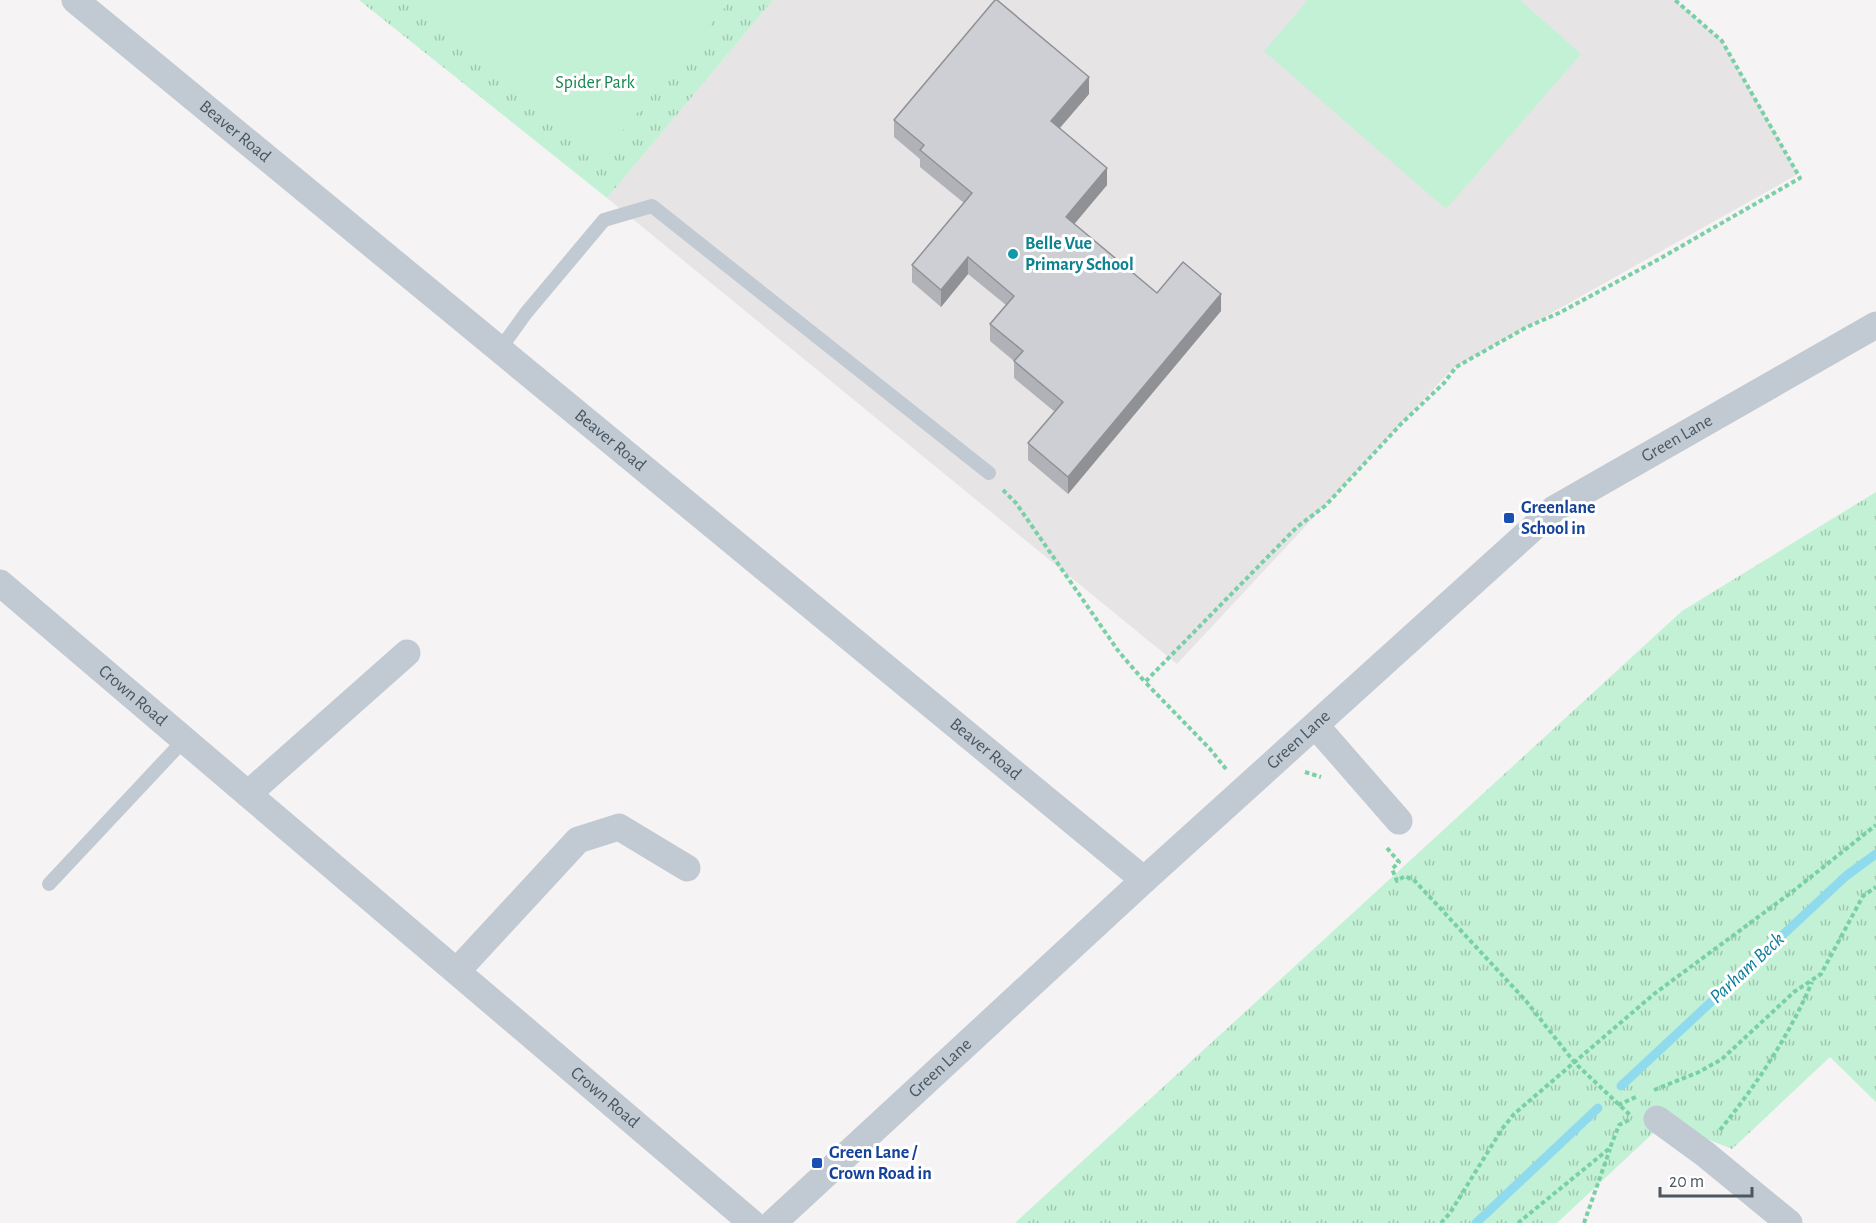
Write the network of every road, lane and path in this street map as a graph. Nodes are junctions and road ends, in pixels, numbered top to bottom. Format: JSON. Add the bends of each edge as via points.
{"nodes":[{"id":1,"x":1675,"y":0,"type":"edge"},
{"id":2,"x":87,"y":6,"type":"edge"},
{"id":3,"x":1876,"y":325,"type":"edge"},
{"id":4,"x":500,"y":349,"type":"junction"},
{"id":5,"x":989,"y":473,"type":"joint"},
{"id":6,"x":6,"y":598,"type":"edge"},
{"id":7,"x":407,"y":654,"type":"dead end"},
{"id":8,"x":1145,"y":682,"type":"junction"},
{"id":9,"x":1316,"y":726,"type":"junction"},
{"id":10,"x":185,"y":739,"type":"junction"},
{"id":11,"x":1296,"y":770,"type":"dead end"},
{"id":12,"x":1229,"y":772,"type":"dead end"},
{"id":13,"x":1326,"y":779,"type":"dead end"},
{"id":14,"x":248,"y":794,"type":"junction"},
{"id":15,"x":1399,"y":821,"type":"dead end"},
{"id":16,"x":1876,"y":825,"type":"edge"},
{"id":17,"x":1384,"y":845,"type":"dead end"},
{"id":18,"x":687,"y":868,"type":"dead end"},
{"id":19,"x":1144,"y":880,"type":"junction"},
{"id":20,"x":49,"y":884,"type":"dead end"},
{"id":21,"x":1876,"y":887,"type":"edge"},
{"id":22,"x":457,"y":971,"type":"junction"},
{"id":23,"x":1812,"y":981,"type":"junction"},
{"id":24,"x":1575,"y":1063,"type":"junction"},
{"id":25,"x":1648,"y":1092,"type":"dead end"},
{"id":26,"x":1638,"y":1096,"type":"dead end"},
{"id":27,"x":1618,"y":1105,"type":"dead end"},
{"id":28,"x":1645,"y":1118,"type":"joint"},
{"id":29,"x":1610,"y":1148,"type":"junction"},
{"id":30,"x":1705,"y":1154,"type":"junction"},
{"id":31,"x":752,"y":1223,"type":"edge"},
{"id":32,"x":773,"y":1223,"type":"edge"},
{"id":33,"x":1441,"y":1223,"type":"edge"},
{"id":34,"x":1518,"y":1223,"type":"edge"},
{"id":35,"x":1584,"y":1223,"type":"edge"},
{"id":36,"x":1789,"y":1223,"type":"edge"}],
"edges":[{"from":1,"to":8,"type":"path","via":[[1722,41],[1800,178],[1661,258],[1456,367],[1325,506],[1297,527]]},
{"from":2,"to":4,"type":"street","name":"Beaver Road"},
{"from":3,"to":9,"type":"street","name":"Green Lane","via":[[1554,509]]},
{"from":4,"to":5,"type":"lane","via":[[604,220],[652,206]]},
{"from":4,"to":19,"type":"street","name":"Beaver Road"},
{"from":5,"to":8,"type":"path","via":[[1016,503],[1119,652]]},
{"from":6,"to":10,"type":"street","name":"Crown Road"},
{"from":7,"to":14,"type":"street"},
{"from":8,"to":12,"type":"path"},
{"from":9,"to":15,"type":"street"},
{"from":9,"to":19,"type":"street","name":"Green Lane"},
{"from":10,"to":14,"type":"street","name":"Crown Road"},
{"from":10,"to":20,"type":"lane"},
{"from":11,"to":13,"type":"path"},
{"from":14,"to":22,"type":"street","name":"Crown Road"},
{"from":16,"to":24,"type":"path","via":[[1654,994]]},
{"from":17,"to":24,"type":"path","via":[[1399,862],[1392,869],[1397,881],[1405,876],[1415,881],[1526,1001]]},
{"from":18,"to":22,"type":"street","via":[[619,827],[578,840]]},
{"from":19,"to":32,"type":"street","name":"Green Lane"},
{"from":21,"to":23,"type":"path","via":[[1863,896],[1821,974]]},
{"from":22,"to":31,"type":"street","name":"Crown Road"},
{"from":23,"to":25,"type":"path","via":[[1778,1005],[1722,1059]]},
{"from":23,"to":30,"type":"path","via":[[1777,1051]]},
{"from":24,"to":33,"type":"path","via":[[1514,1114]]},
{"from":26,"to":27,"type":"path"},
{"from":28,"to":29,"type":"path","via":[[1619,1125]]},
{"from":28,"to":30,"type":"street"},
{"from":29,"to":34,"type":"path"},
{"from":29,"to":35,"type":"path"},
{"from":30,"to":36,"type":"street"}]}
